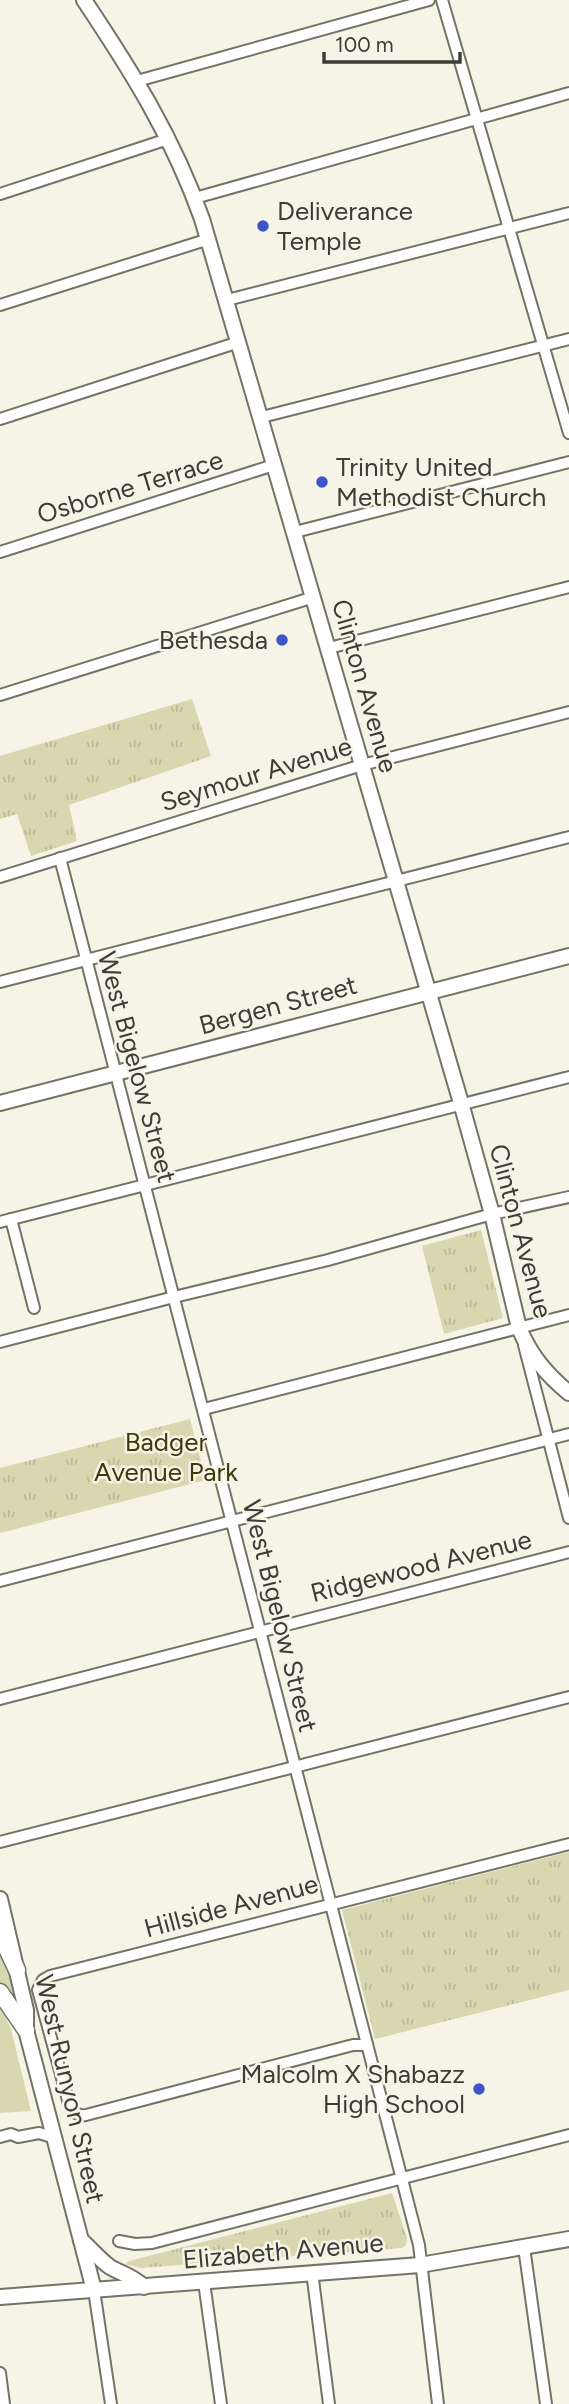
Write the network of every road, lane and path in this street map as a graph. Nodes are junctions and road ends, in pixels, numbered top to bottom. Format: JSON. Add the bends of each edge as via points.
{"nodes":[{"id":1,"x":84,"y":0,"type":"edge"},
{"id":2,"x":429,"y":0,"type":"edge"},
{"id":3,"x":442,"y":0,"type":"edge"},
{"id":4,"x":137,"y":81,"type":"junction"},
{"id":5,"x":569,"y":93,"type":"edge"},
{"id":6,"x":477,"y":119,"type":"junction"},
{"id":7,"x":168,"y":139,"type":"junction"},
{"id":8,"x":0,"y":194,"type":"edge"},
{"id":9,"x":195,"y":198,"type":"junction"},
{"id":10,"x":569,"y":213,"type":"edge"},
{"id":11,"x":509,"y":229,"type":"junction"},
{"id":12,"x":209,"y":239,"type":"junction"},
{"id":13,"x":227,"y":300,"type":"junction"},
{"id":14,"x":0,"y":305,"type":"edge"},
{"id":15,"x":569,"y":339,"type":"edge"},
{"id":16,"x":239,"y":342,"type":"junction"},
{"id":17,"x":543,"y":346,"type":"junction"},
{"id":18,"x":262,"y":418,"type":"junction"},
{"id":19,"x":0,"y":419,"type":"edge"},
{"id":20,"x":569,"y":433,"type":"edge"},
{"id":21,"x":569,"y":462,"type":"edge"},
{"id":22,"x":274,"y":465,"type":"junction"},
{"id":23,"x":295,"y":532,"type":"junction"},
{"id":24,"x":0,"y":552,"type":"edge"},
{"id":25,"x":569,"y":587,"type":"edge"},
{"id":26,"x":314,"y":597,"type":"junction"},
{"id":27,"x":329,"y":648,"type":"junction"},
{"id":28,"x":0,"y":695,"type":"edge"},
{"id":29,"x":569,"y":712,"type":"edge"},
{"id":30,"x":362,"y":765,"type":"junction"},
{"id":31,"x":569,"y":837,"type":"edge"},
{"id":32,"x":60,"y":858,"type":"junction"},
{"id":33,"x":0,"y":877,"type":"edge"},
{"id":34,"x":396,"y":881,"type":"junction"},
{"id":35,"x":569,"y":956,"type":"edge"},
{"id":36,"x":86,"y":960,"type":"junction"},
{"id":37,"x":0,"y":982,"type":"edge"},
{"id":38,"x":429,"y":991,"type":"junction"},
{"id":39,"x":116,"y":1072,"type":"junction"},
{"id":40,"x":569,"y":1077,"type":"edge"},
{"id":41,"x":0,"y":1102,"type":"edge"},
{"id":42,"x":461,"y":1103,"type":"junction"},
{"id":43,"x":145,"y":1185,"type":"junction"},
{"id":44,"x":569,"y":1197,"type":"edge"},
{"id":45,"x":492,"y":1214,"type":"junction"},
{"id":46,"x":5,"y":1220,"type":"edge"},
{"id":47,"x":174,"y":1297,"type":"junction"},
{"id":48,"x":34,"y":1308,"type":"dead end"},
{"id":49,"x":569,"y":1315,"type":"edge"},
{"id":50,"x":519,"y":1328,"type":"junction"},
{"id":51,"x":0,"y":1342,"type":"edge"},
{"id":52,"x":569,"y":1393,"type":"edge"},
{"id":53,"x":204,"y":1409,"type":"junction"},
{"id":54,"x":569,"y":1434,"type":"edge"},
{"id":55,"x":548,"y":1440,"type":"junction"},
{"id":56,"x":569,"y":1518,"type":"edge"},
{"id":57,"x":233,"y":1520,"type":"junction"},
{"id":58,"x":569,"y":1552,"type":"edge"},
{"id":59,"x":0,"y":1581,"type":"edge"},
{"id":60,"x":261,"y":1631,"type":"junction"},
{"id":61,"x":569,"y":1697,"type":"edge"},
{"id":62,"x":0,"y":1699,"type":"edge"},
{"id":63,"x":295,"y":1768,"type":"junction"},
{"id":64,"x":0,"y":1842,"type":"edge"},
{"id":65,"x":569,"y":1844,"type":"edge"},
{"id":66,"x":0,"y":1899,"type":"edge"},
{"id":67,"x":332,"y":1903,"type":"junction"},
{"id":68,"x":0,"y":1934,"type":"edge"},
{"id":69,"x":17,"y":1970,"type":"junction"},
{"id":70,"x":0,"y":1992,"type":"edge"},
{"id":71,"x":26,"y":2030,"type":"junction"},
{"id":72,"x":367,"y":2045,"type":"junction"},
{"id":73,"x":569,"y":2135,"type":"edge"},
{"id":74,"x":5,"y":2136,"type":"edge"},
{"id":75,"x":55,"y":2138,"type":"junction"},
{"id":76,"x":402,"y":2178,"type":"junction"},
{"id":77,"x":80,"y":2239,"type":"junction"},
{"id":78,"x":569,"y":2239,"type":"edge"},
{"id":79,"x":119,"y":2241,"type":"dead end"},
{"id":80,"x":524,"y":2247,"type":"junction"},
{"id":81,"x":420,"y":2265,"type":"junction"},
{"id":82,"x":312,"y":2272,"type":"junction"},
{"id":83,"x":204,"y":2282,"type":"junction"},
{"id":84,"x":144,"y":2287,"type":"junction"},
{"id":85,"x":94,"y":2290,"type":"junction"},
{"id":86,"x":0,"y":2297,"type":"edge"},
{"id":87,"x":0,"y":2373,"type":"edge"},
{"id":88,"x":4,"y":2404,"type":"edge"},
{"id":89,"x":111,"y":2404,"type":"edge"},
{"id":90,"x":221,"y":2404,"type":"edge"},
{"id":91,"x":329,"y":2404,"type":"edge"},
{"id":92,"x":438,"y":2404,"type":"edge"},
{"id":93,"x":546,"y":2404,"type":"edge"}],
"edges":[{"from":1,"to":4,"type":"main road","name":"Clinton Avenue"},
{"from":2,"to":4,"type":"street"},
{"from":3,"to":6,"type":"street"},
{"from":4,"to":7,"type":"main road","name":"Clinton Avenue"},
{"from":5,"to":6,"type":"street"},
{"from":6,"to":9,"type":"street"},
{"from":6,"to":11,"type":"street"},
{"from":7,"to":8,"type":"street"},
{"from":7,"to":9,"type":"main road","name":"Clinton Avenue"},
{"from":9,"to":12,"type":"main road","name":"Clinton Avenue"},
{"from":10,"to":11,"type":"street"},
{"from":11,"to":13,"type":"street"},
{"from":11,"to":17,"type":"street"},
{"from":12,"to":13,"type":"main road","name":"Clinton Avenue"},
{"from":12,"to":14,"type":"street"},
{"from":13,"to":16,"type":"main road","name":"Clinton Avenue"},
{"from":15,"to":17,"type":"street"},
{"from":16,"to":18,"type":"main road","name":"Clinton Avenue"},
{"from":16,"to":19,"type":"street"},
{"from":17,"to":18,"type":"street"},
{"from":17,"to":20,"type":"street"},
{"from":18,"to":22,"type":"main road","name":"Clinton Avenue"},
{"from":21,"to":23,"type":"street"},
{"from":22,"to":23,"type":"main road","name":"Clinton Avenue"},
{"from":22,"to":24,"type":"street","name":"Osborne Terrace"},
{"from":23,"to":26,"type":"main road","name":"Clinton Avenue"},
{"from":25,"to":27,"type":"street"},
{"from":26,"to":27,"type":"main road","name":"Clinton Avenue"},
{"from":26,"to":28,"type":"street"},
{"from":27,"to":30,"type":"main road","name":"Clinton Avenue"},
{"from":29,"to":30,"type":"street","name":"Seymour Avenue"},
{"from":30,"to":32,"type":"street","name":"Seymour Avenue"},
{"from":30,"to":34,"type":"main road","name":"Clinton Avenue"},
{"from":31,"to":34,"type":"street"},
{"from":32,"to":33,"type":"street","name":"Seymour Avenue"},
{"from":32,"to":36,"type":"street","name":"West Bigelow Street"},
{"from":34,"to":36,"type":"street"},
{"from":34,"to":38,"type":"main road","name":"Clinton Avenue"},
{"from":35,"to":38,"type":"main road","name":"Bergen Street"},
{"from":36,"to":37,"type":"street"},
{"from":36,"to":39,"type":"street","name":"West Bigelow Street"},
{"from":38,"to":39,"type":"main road","name":"Bergen Street"},
{"from":38,"to":42,"type":"main road","name":"Clinton Avenue"},
{"from":39,"to":41,"type":"main road","name":"Bergen Street"},
{"from":39,"to":43,"type":"street","name":"West Bigelow Street"},
{"from":40,"to":42,"type":"street"},
{"from":42,"to":43,"type":"street"},
{"from":42,"to":45,"type":"main road","name":"Clinton Avenue"},
{"from":43,"to":46,"type":"street"},
{"from":43,"to":47,"type":"street","name":"West Bigelow Street"},
{"from":44,"to":45,"type":"street"},
{"from":45,"to":47,"type":"street"},
{"from":45,"to":50,"type":"main road","name":"Clinton Avenue"},
{"from":46,"to":48,"type":"street"},
{"from":47,"to":51,"type":"street"},
{"from":47,"to":53,"type":"street","name":"West Bigelow Street"},
{"from":49,"to":50,"type":"street"},
{"from":50,"to":52,"type":"main road","name":"Clinton Avenue","via":[[542,1368]]},
{"from":50,"to":53,"type":"street"},
{"from":50,"to":55,"type":"street"},
{"from":53,"to":57,"type":"street","name":"West Bigelow Street"},
{"from":54,"to":55,"type":"street"},
{"from":55,"to":56,"type":"street"},
{"from":55,"to":57,"type":"street"},
{"from":57,"to":59,"type":"street"},
{"from":57,"to":60,"type":"street","name":"West Bigelow Street"},
{"from":58,"to":60,"type":"street","name":"Ridgewood Avenue"},
{"from":60,"to":62,"type":"street","name":"Ridgewood Avenue"},
{"from":60,"to":63,"type":"street","name":"West Bigelow Street"},
{"from":61,"to":63,"type":"street"},
{"from":63,"to":64,"type":"street"},
{"from":63,"to":67,"type":"street","name":"West Bigelow Street"},
{"from":65,"to":67,"type":"street","name":"Hillside Avenue"},
{"from":66,"to":69,"type":"main road","name":"West Runyon Street"},
{"from":67,"to":72,"type":"street","name":"West Bigelow Street"},
{"from":67,"to":72,"type":"street","name":"Hillside Avenue","via":[[50,1976],[43,1980],[39,1994],[69,2104],[77,2114]]},
{"from":68,"to":69,"type":"highway"},
{"from":69,"to":71,"type":"main road","name":"West Runyon Street"},
{"from":70,"to":71,"type":"highway"},
{"from":71,"to":75,"type":"main road","name":"West Runyon Street"},
{"from":72,"to":76,"type":"street","name":"West Bigelow Street"},
{"from":73,"to":76,"type":"street"},
{"from":74,"to":75,"type":"street","via":[[39,2133]]},
{"from":75,"to":77,"type":"main road","name":"West Runyon Street"},
{"from":76,"to":79,"type":"street","via":[[152,2243]]},
{"from":76,"to":81,"type":"street","name":"West Bigelow Street"},
{"from":77,"to":84,"type":"main road","via":[[107,2264],[133,2276]]},
{"from":77,"to":85,"type":"main road","name":"West Runyon Street"},
{"from":78,"to":80,"type":"main road","name":"Elizabeth Avenue"},
{"from":80,"to":81,"type":"main road","name":"Elizabeth Avenue"},
{"from":80,"to":93,"type":"street"},
{"from":81,"to":82,"type":"main road","name":"Elizabeth Avenue"},
{"from":81,"to":92,"type":"street","name":"West Bigelow Street"},
{"from":82,"to":83,"type":"main road","name":"Elizabeth Avenue"},
{"from":82,"to":91,"type":"street"},
{"from":83,"to":84,"type":"main road","name":"Elizabeth Avenue"},
{"from":83,"to":90,"type":"street"},
{"from":84,"to":85,"type":"main road","name":"Elizabeth Avenue"},
{"from":85,"to":86,"type":"main road","name":"Elizabeth Avenue"},
{"from":85,"to":89,"type":"street"},
{"from":87,"to":88,"type":"street"}]}
